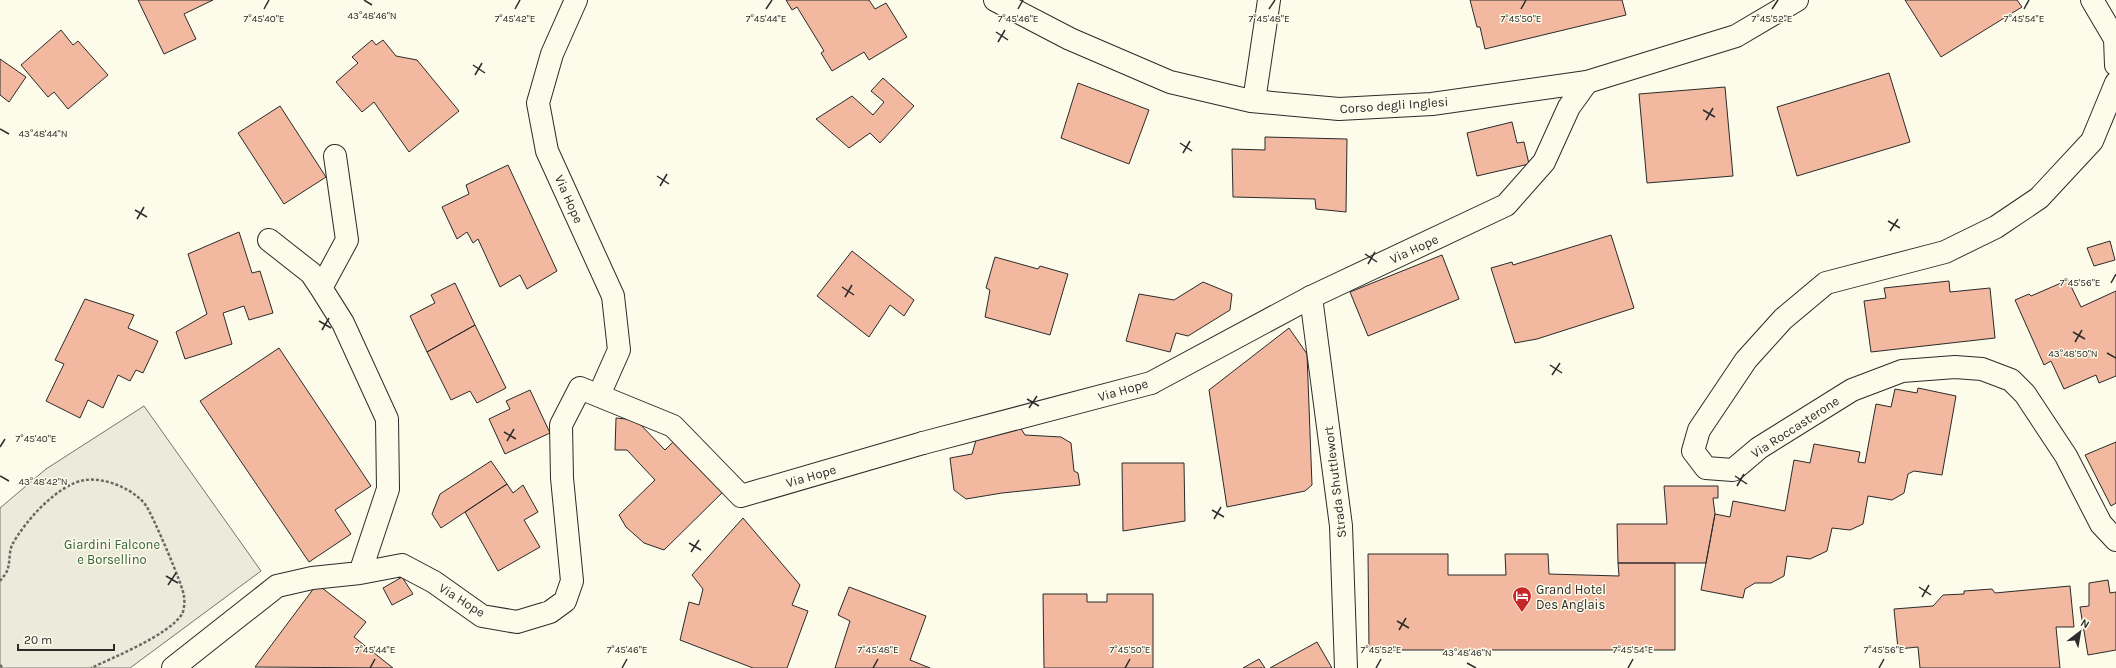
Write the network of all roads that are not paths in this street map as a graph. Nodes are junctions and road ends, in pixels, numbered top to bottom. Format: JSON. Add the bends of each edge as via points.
{"nodes":[{"id":1,"x":576,"y":0,"type":"edge"},
{"id":2,"x":995,"y":0,"type":"edge"},
{"id":3,"x":1269,"y":0,"type":"edge"},
{"id":4,"x":1797,"y":0,"type":"edge"},
{"id":5,"x":2092,"y":0,"type":"edge"},
{"id":6,"x":2116,"y":65,"type":"edge"},
{"id":7,"x":1588,"y":82,"type":"junction"},
{"id":8,"x":2116,"y":83,"type":"edge"},
{"id":9,"x":1254,"y":101,"type":"junction"},
{"id":10,"x":335,"y":156,"type":"dead end"},
{"id":11,"x":269,"y":240,"type":"dead end"},
{"id":12,"x":321,"y":288,"type":"junction"},
{"id":13,"x":1311,"y":297,"type":"junction"},
{"id":14,"x":599,"y":395,"type":"junction"},
{"id":15,"x":2116,"y":540,"type":"edge"},
{"id":16,"x":360,"y":573,"type":"junction"},
{"id":17,"x":173,"y":668,"type":"edge"},
{"id":18,"x":1346,"y":668,"type":"edge"}],
"edges":[{"from":1,"to":14,"type":"street","name":"Via Hope","via":[[552,54],[538,103],[547,152],[612,296],[619,350]]},
{"from":2,"to":9,"type":"street","name":"Corso degli Inglesi","via":[[1070,39],[1170,82]]},
{"from":3,"to":9,"type":"street"},
{"from":4,"to":7,"type":"street","name":"Corso degli Inglesi","via":[[1736,36]]},
{"from":5,"to":6,"type":"street","via":[[2115,39]]},
{"from":7,"to":9,"type":"street","name":"Corso degli Inglesi","via":[[1432,104],[1339,109]]},
{"from":7,"to":13,"type":"street","name":"Via Hope","via":[[1569,107],[1544,162],[1506,205]]},
{"from":8,"to":15,"type":"street","name":"Via Roccasterone","via":[[2092,141],[2039,198],[1996,227],[1945,252],[1826,283],[1783,319],[1746,360],[1699,430],[1693,451],[1706,468],[1733,470],[1759,448],[1852,390],[1902,371],[1955,367],[1982,368],[2011,380],[2025,394],[2066,456],[2101,524]]},
{"from":10,"to":12,"type":"street","via":[[347,240]]},
{"from":11,"to":12,"type":"street","via":[[311,273]]},
{"from":12,"to":16,"type":"street","via":[[343,323],[387,419],[388,489]]},
{"from":13,"to":14,"type":"street","name":"Via Hope","via":[[1151,383],[923,443],[741,496],[673,426]]},
{"from":13,"to":18,"type":"street","name":"Strada Shuttlewort","via":[[1341,526]]},
{"from":14,"to":16,"type":"street","name":"Via Hope","via":[[580,388],[561,425],[562,478],[572,581],[565,601],[550,612],[518,622],[482,616],[434,582],[402,565]]},
{"from":16,"to":17,"type":"street","name":"Via Hope","via":[[312,578],[277,586]]}]}
